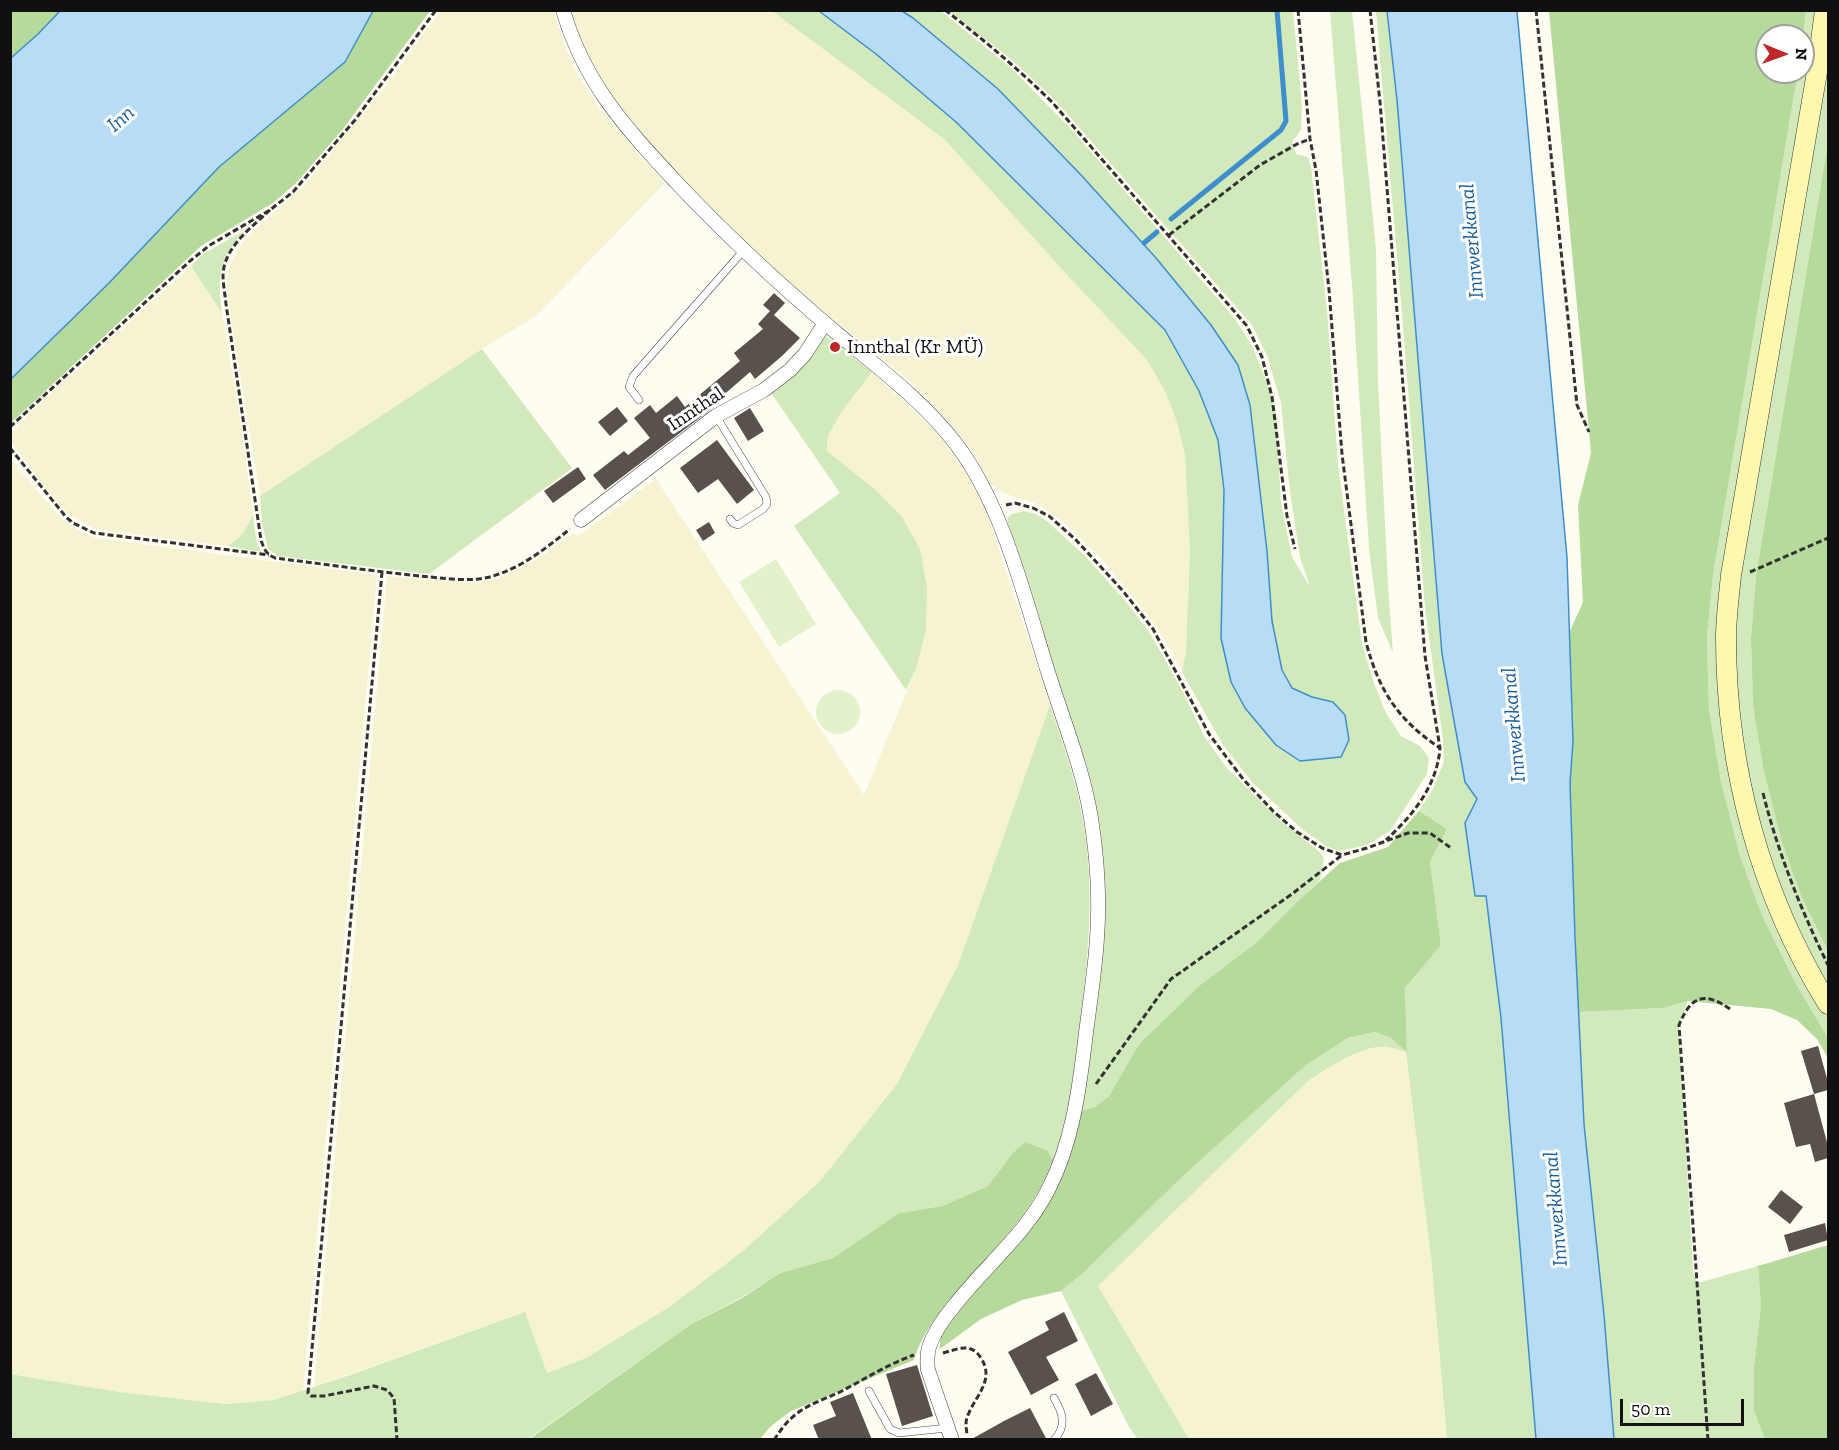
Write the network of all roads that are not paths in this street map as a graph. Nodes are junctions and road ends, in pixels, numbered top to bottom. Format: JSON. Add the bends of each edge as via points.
{"nodes":[{"id":1,"x":562,"y":10,"type":"edge"},
{"id":2,"x":1825,"y":10,"type":"edge"},
{"id":3,"x":744,"y":250,"type":"junction"},
{"id":4,"x":825,"y":323,"type":"junction"},
{"id":5,"x":639,"y":400,"type":"dead end"},
{"id":6,"x":716,"y":416,"type":"junction"},
{"id":7,"x":730,"y":519,"type":"dead end"},
{"id":8,"x":581,"y":520,"type":"road end"},
{"id":9,"x":1828,"y":1004,"type":"edge"},
{"id":10,"x":869,"y":1391,"type":"dead end"},
{"id":11,"x":1054,"y":1398,"type":"dead end"},
{"id":12,"x":949,"y":1434,"type":"edge"},
{"id":13,"x":1054,"y":1440,"type":"edge"}],
"edges":[{"from":1,"to":3,"type":"street","via":[[581,60],[612,110]]},
{"from":2,"to":9,"type":"main road","via":[[1743,576],[1726,636],[1732,735],[1752,831],[1780,910]]},
{"from":3,"to":4,"type":"street"},
{"from":3,"to":5,"type":"lane","via":[[633,376],[629,387]]},
{"from":4,"to":6,"type":"street","name":"Innthal","via":[[790,370],[764,390]]},
{"from":4,"to":12,"type":"street","via":[[943,428],[984,487],[1012,559],[1087,798],[1096,860],[1098,935],[1070,1132],[1040,1204],[962,1295],[932,1340],[928,1355],[931,1379]]},
{"from":6,"to":7,"type":"lane","via":[[767,504],[738,525]]},
{"from":6,"to":8,"type":"street","name":"Innthal"},
{"from":10,"to":12,"type":"lane","via":[[890,1429],[899,1433]]},
{"from":11,"to":13,"type":"lane","via":[[1063,1418]]}]}
